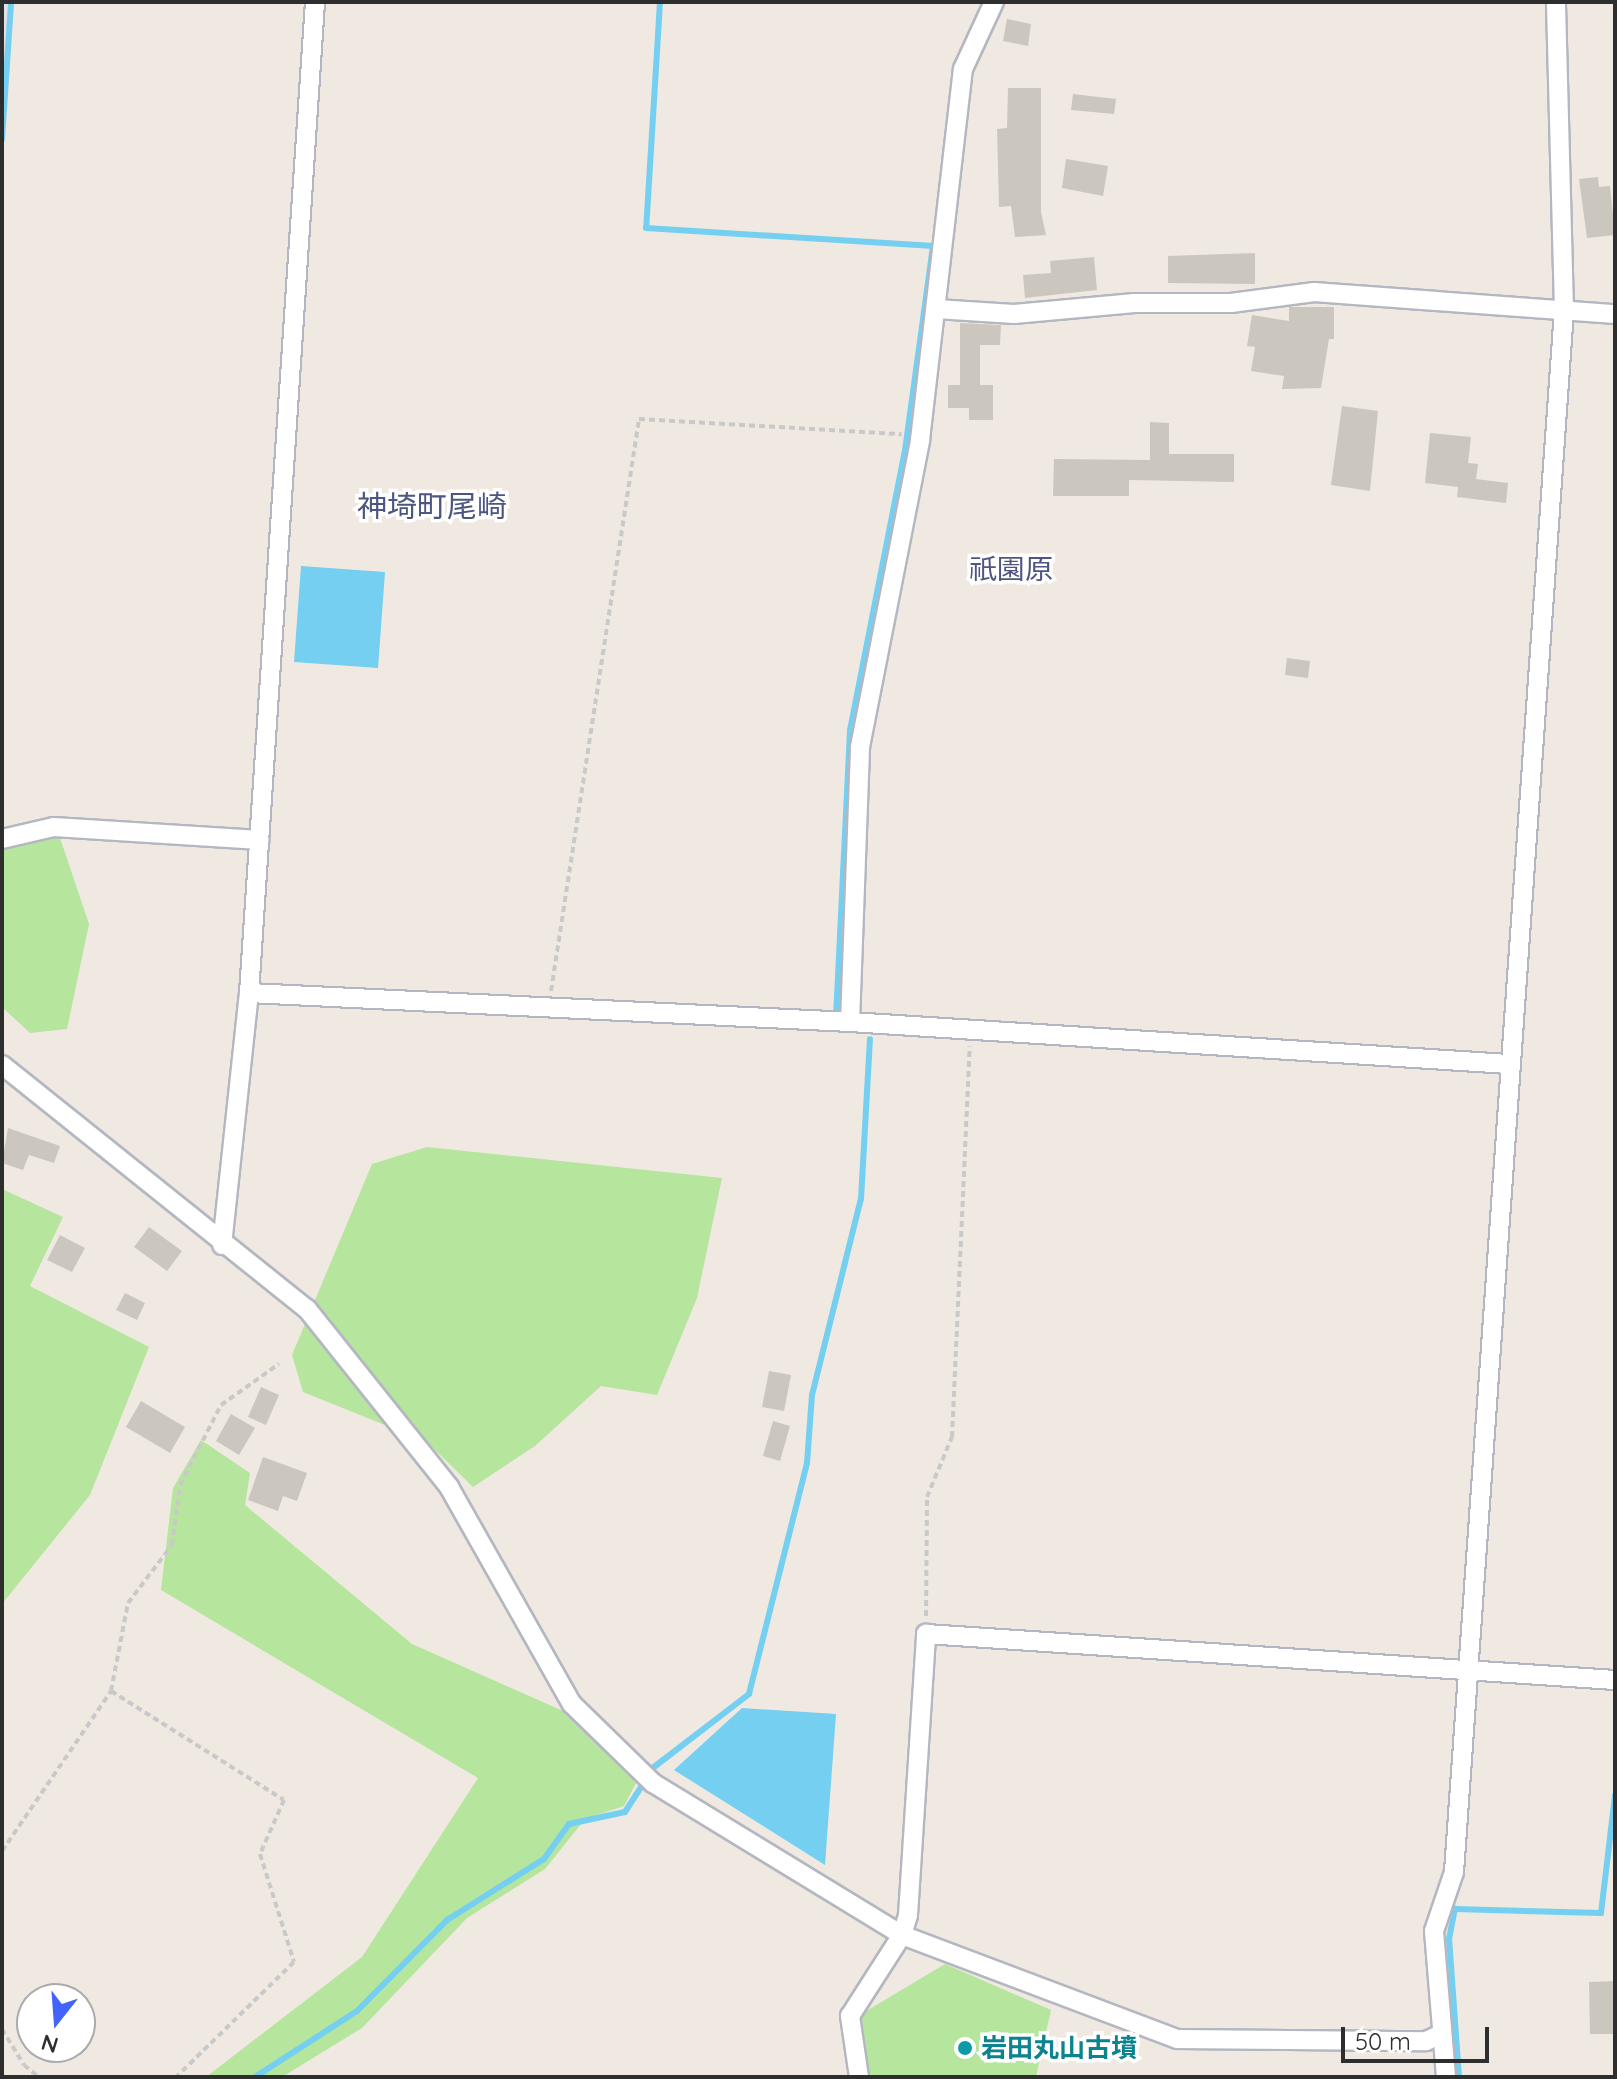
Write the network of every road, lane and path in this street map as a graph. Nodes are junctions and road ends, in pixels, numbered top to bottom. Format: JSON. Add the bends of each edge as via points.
{"nodes":[{"id":1,"x":315,"y":2,"type":"edge"},
{"id":2,"x":994,"y":2,"type":"edge"},
{"id":3,"x":1556,"y":2,"type":"edge"},
{"id":4,"x":936,"y":309,"type":"junction"},
{"id":5,"x":1564,"y":310,"type":"junction"},
{"id":6,"x":1615,"y":314,"type":"edge"},
{"id":7,"x":898,"y":433,"type":"dead end"},
{"id":8,"x":2,"y":839,"type":"edge"},
{"id":9,"x":260,"y":840,"type":"junction"},
{"id":10,"x":249,"y":993,"type":"junction"},
{"id":11,"x":548,"y":1008,"type":"junction"},
{"id":12,"x":850,"y":1022,"type":"junction"},
{"id":13,"x":971,"y":1030,"type":"junction"},
{"id":14,"x":1509,"y":1064,"type":"junction"},
{"id":15,"x":2,"y":1065,"type":"edge"},
{"id":16,"x":222,"y":1245,"type":"junction"},
{"id":17,"x":279,"y":1364,"type":"dead end"},
{"id":18,"x":926,"y":1634,"type":"junction"},
{"id":19,"x":1469,"y":1669,"type":"junction"},
{"id":20,"x":1615,"y":1680,"type":"edge"},
{"id":21,"x":111,"y":1691,"type":"junction"},
{"id":22,"x":2,"y":1851,"type":"edge"},
{"id":23,"x":902,"y":1935,"type":"junction"},
{"id":24,"x":2,"y":2029,"type":"edge"},
{"id":25,"x":1442,"y":2034,"type":"junction"},
{"id":26,"x":39,"y":2077,"type":"edge"},
{"id":27,"x":176,"y":2077,"type":"edge"},
{"id":28,"x":859,"y":2077,"type":"edge"},
{"id":29,"x":1446,"y":2077,"type":"edge"}],
"edges":[{"from":1,"to":9,"type":"street"},
{"from":2,"to":4,"type":"street","via":[[963,69]]},
{"from":3,"to":5,"type":"street"},
{"from":4,"to":5,"type":"street","via":[[1014,314],[1134,303],[1231,303],[1314,292]]},
{"from":4,"to":12,"type":"street","via":[[920,440],[860,747]]},
{"from":5,"to":6,"type":"street"},
{"from":5,"to":14,"type":"street"},
{"from":7,"to":11,"type":"path","via":[[639,419]]},
{"from":8,"to":9,"type":"street","via":[[54,827]]},
{"from":9,"to":10,"type":"street"},
{"from":10,"to":11,"type":"street"},
{"from":10,"to":16,"type":"street"},
{"from":11,"to":12,"type":"street"},
{"from":12,"to":13,"type":"street"},
{"from":13,"to":14,"type":"street"},
{"from":13,"to":18,"type":"path","via":[[952,1437],[927,1497]]},
{"from":14,"to":19,"type":"street"},
{"from":15,"to":16,"type":"street"},
{"from":16,"to":23,"type":"street","via":[[307,1309],[449,1487],[572,1704],[653,1783]]},
{"from":17,"to":21,"type":"path","via":[[221,1405],[180,1485],[172,1545],[128,1603]]},
{"from":18,"to":19,"type":"street"},
{"from":18,"to":23,"type":"street","via":[[908,1915]]},
{"from":19,"to":20,"type":"street"},
{"from":19,"to":25,"type":"street","via":[[1454,1872],[1434,1931]]},
{"from":21,"to":22,"type":"path"},
{"from":21,"to":27,"type":"path","via":[[284,1800],[260,1854],[294,1962]]},
{"from":23,"to":25,"type":"street","via":[[1177,2039],[1426,2041]]},
{"from":23,"to":28,"type":"street","via":[[850,2016]]},
{"from":24,"to":26,"type":"path","via":[[24,2065]]},
{"from":25,"to":29,"type":"street"}]}
